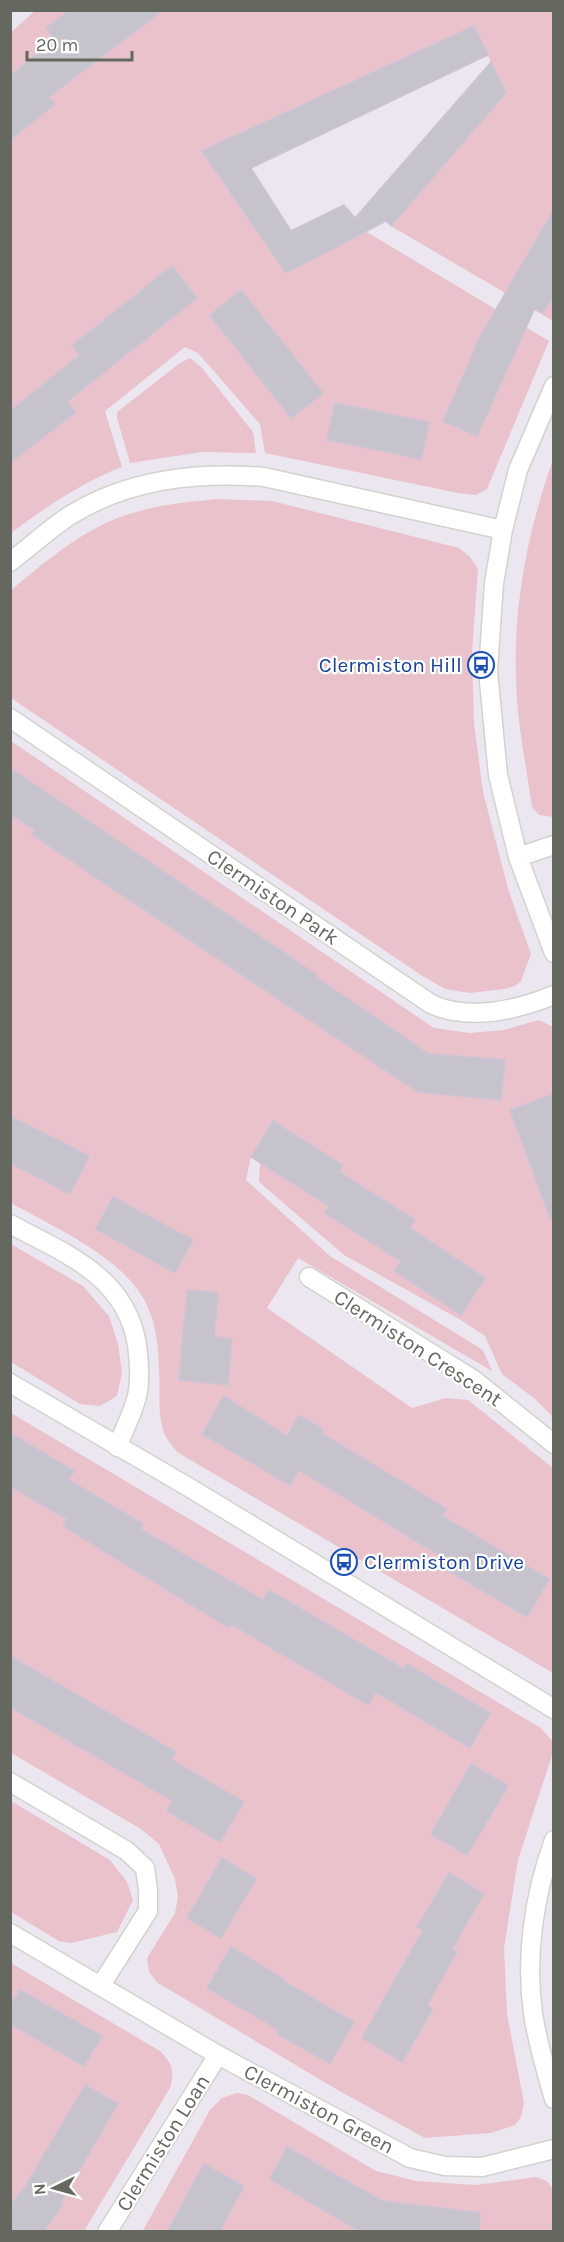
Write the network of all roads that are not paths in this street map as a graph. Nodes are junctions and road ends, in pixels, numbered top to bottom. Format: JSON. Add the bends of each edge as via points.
{"nodes":[{"id":1,"x":554,"y":386,"type":"edge"},
{"id":2,"x":503,"y":530,"type":"junction"},
{"id":3,"x":10,"y":562,"type":"edge"},
{"id":4,"x":10,"y":718,"type":"edge"},
{"id":5,"x":554,"y":845,"type":"edge"},
{"id":6,"x":518,"y":857,"type":"junction"},
{"id":7,"x":554,"y":953,"type":"edge"},
{"id":8,"x":554,"y":996,"type":"edge"},
{"id":9,"x":10,"y":1224,"type":"edge"},
{"id":10,"x":309,"y":1277,"type":"dead end"},
{"id":11,"x":10,"y":1383,"type":"edge"},
{"id":12,"x":554,"y":1444,"type":"edge"},
{"id":13,"x":117,"y":1447,"type":"junction"},
{"id":14,"x":554,"y":1709,"type":"edge"},
{"id":15,"x":10,"y":1782,"type":"edge"},
{"id":16,"x":554,"y":1840,"type":"edge"},
{"id":17,"x":10,"y":1933,"type":"edge"},
{"id":18,"x":101,"y":1985,"type":"junction"},
{"id":19,"x":218,"y":2055,"type":"junction"},
{"id":20,"x":554,"y":2099,"type":"edge"},
{"id":21,"x":554,"y":2149,"type":"edge"},
{"id":22,"x":107,"y":2232,"type":"edge"}],
"edges":[{"from":1,"to":2,"type":"street","via":[[518,470]]},
{"from":2,"to":3,"type":"street","via":[[264,477],[194,476],[132,487],[100,500],[69,516]]},
{"from":2,"to":6,"type":"street","via":[[494,583],[488,671],[498,775]]},
{"from":4,"to":8,"type":"street","name":"Clermiston Park","via":[[431,1004],[455,1012],[485,1012]]},
{"from":5,"to":6,"type":"street"},
{"from":6,"to":7,"type":"street"},
{"from":9,"to":13,"type":"street","via":[[101,1277],[134,1326],[139,1361],[137,1395]]},
{"from":10,"to":12,"type":"street","name":"Clermiston Crescent","via":[[474,1380]]},
{"from":11,"to":13,"type":"street"},
{"from":13,"to":14,"type":"street"},
{"from":15,"to":18,"type":"street","via":[[127,1851],[145,1868],[148,1911]]},
{"from":16,"to":20,"type":"street","via":[[537,1897],[530,1977],[533,2013]]},
{"from":17,"to":18,"type":"street","name":"Clermiston Green"},
{"from":18,"to":19,"type":"street","name":"Clermiston Green"},
{"from":19,"to":21,"type":"street","name":"Clermiston Green","via":[[410,2158],[445,2166],[482,2167]]},
{"from":19,"to":22,"type":"street","name":"Clermiston Loan"}]}
